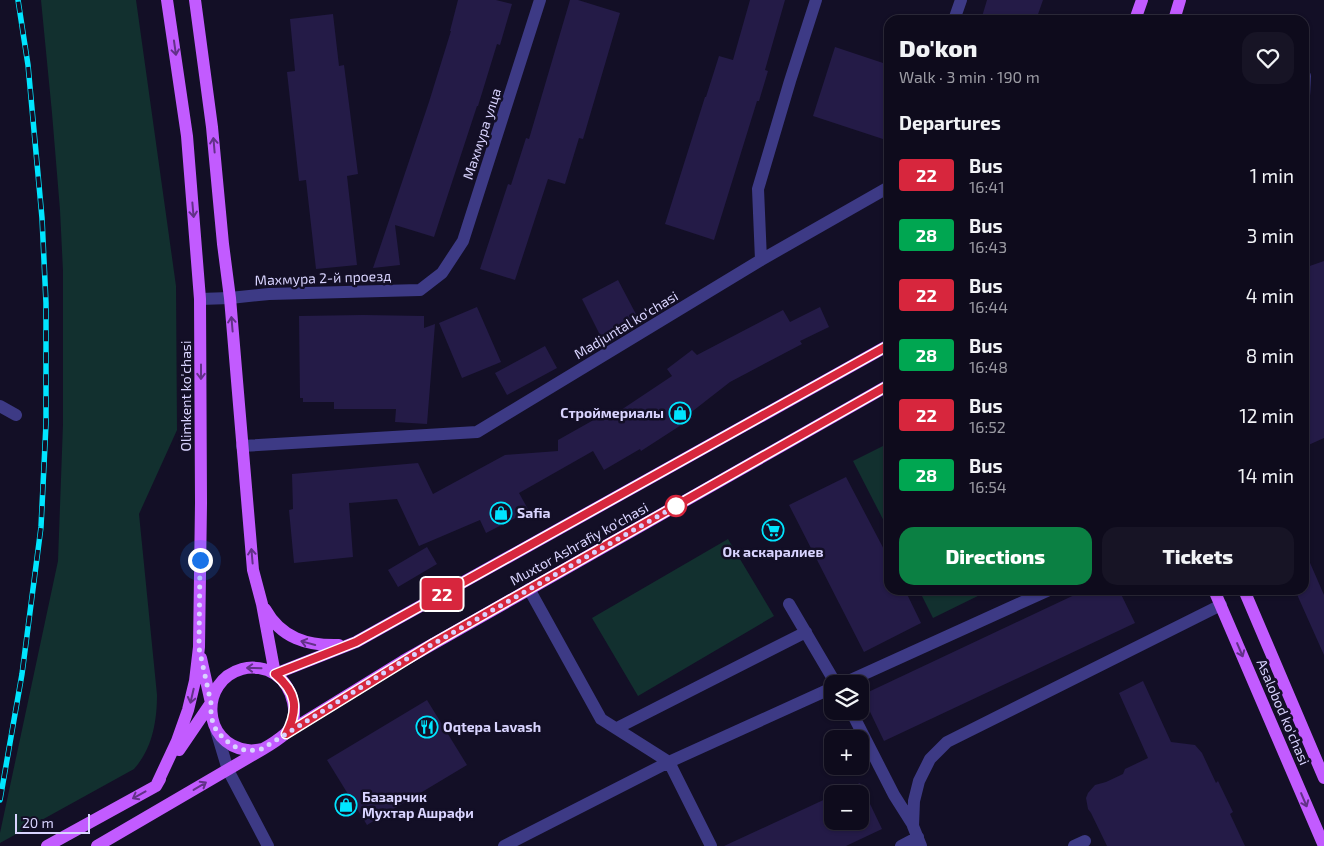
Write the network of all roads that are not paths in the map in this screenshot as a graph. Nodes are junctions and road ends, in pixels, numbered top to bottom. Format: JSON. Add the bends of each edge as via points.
{"nodes":[{"id":1,"x":167,"y":0,"type":"edge"},
{"id":2,"x":195,"y":0,"type":"edge"},
{"id":3,"x":540,"y":0,"type":"edge"},
{"id":4,"x":816,"y":0,"type":"edge"},
{"id":5,"x":961,"y":0,"type":"edge"},
{"id":6,"x":1142,"y":0,"type":"edge"},
{"id":7,"x":1180,"y":0,"type":"edge"},
{"id":8,"x":956,"y":15,"type":"edge"},
{"id":9,"x":1137,"y":15,"type":"edge"},
{"id":10,"x":1176,"y":15,"type":"edge"},
{"id":11,"x":884,"y":190,"type":"edge"},
{"id":12,"x":761,"y":260,"type":"junction"},
{"id":13,"x":442,"y":272,"type":"joint"},
{"id":14,"x":230,"y":298,"type":"junction"},
{"id":15,"x":200,"y":299,"type":"junction"},
{"id":16,"x":884,"y":348,"type":"edge"},
{"id":17,"x":884,"y":388,"type":"edge"},
{"id":18,"x":0,"y":406,"type":"edge"},
{"id":19,"x":16,"y":415,"type":"dead end"},
{"id":20,"x":242,"y":446,"type":"junction"},
{"id":21,"x":529,"y":589,"type":"junction"},
{"id":22,"x":1038,"y":595,"type":"edge"},
{"id":23,"x":1216,"y":595,"type":"edge"},
{"id":24,"x":1246,"y":595,"type":"edge"},
{"id":25,"x":262,"y":604,"type":"junction"},
{"id":26,"x":789,"y":604,"type":"dead end"},
{"id":27,"x":1221,"y":605,"type":"junction"},
{"id":28,"x":806,"y":632,"type":"junction"},
{"id":29,"x":356,"y":642,"type":"junction"},
{"id":30,"x":199,"y":648,"type":"junction"},
{"id":31,"x":275,"y":674,"type":"junction"},
{"id":32,"x":831,"y":675,"type":"edge"},
{"id":33,"x":862,"y":675,"type":"edge"},
{"id":34,"x":824,"y":692,"type":"edge"},
{"id":35,"x":211,"y":703,"type":"junction"},
{"id":36,"x":855,"y":720,"type":"edge"},
{"id":37,"x":616,"y":728,"type":"junction"},
{"id":38,"x":216,"y":730,"type":"junction"},
{"id":39,"x":286,"y":734,"type":"junction"},
{"id":40,"x":262,"y":749,"type":"junction"},
{"id":41,"x":669,"y":762,"type":"junction"},
{"id":42,"x":228,"y":770,"type":"junction"},
{"id":43,"x":1324,"y":778,"type":"edge"},
{"id":44,"x":156,"y":786,"type":"junction"},
{"id":45,"x":917,"y":836,"type":"edge"},
{"id":46,"x":110,"y":842,"type":"edge"},
{"id":47,"x":47,"y":846,"type":"edge"},
{"id":48,"x":97,"y":846,"type":"edge"},
{"id":49,"x":268,"y":846,"type":"edge"},
{"id":50,"x":504,"y":846,"type":"edge"},
{"id":51,"x":711,"y":846,"type":"edge"},
{"id":52,"x":901,"y":846,"type":"edge"},
{"id":53,"x":1324,"y":846,"type":"edge"}],
"edges":[{"from":1,"to":15,"type":"main road","name":"Olimkent ko'chasi","one_way":true,"via":[[187,136]]},
{"from":14,"to":2,"type":"main road","one_way":true},
{"from":3,"to":13,"type":"street","name":"Махмура улца","via":[[464,241]]},
{"from":4,"to":12,"type":"street","via":[[758,189]]},
{"from":5,"to":8,"type":"street"},
{"from":6,"to":9,"type":"main road"},
{"from":7,"to":10,"type":"main road"},
{"from":11,"to":12,"type":"street","name":"Madjuntal ko'chasi"},
{"from":12,"to":20,"type":"street","name":"Madjuntal ko'chasi","via":[[477,432]]},
{"from":13,"to":14,"type":"street","name":"Махмура 2-й проезд","via":[[420,290]]},
{"from":14,"to":15,"type":"street","name":"Махмура 2-й проезд"},
{"from":20,"to":14,"type":"main road","one_way":true},
{"from":15,"to":30,"type":"main road","name":"Olimkent ko'chasi","one_way":true},
{"from":16,"to":29,"type":"main road","name":"Muxtor Ashrafiy ko'chasi"},
{"from":17,"to":21,"type":"main road","name":"Muxtor Ashrafiy ko'chasi"},
{"from":18,"to":19,"type":"street"},
{"from":25,"to":20,"type":"main road","one_way":true,"via":[[253,570]]},
{"from":21,"to":37,"type":"street","via":[[601,719]]},
{"from":21,"to":39,"type":"main road","name":"Muxtor Ashrafiy ko'chasi","via":[[403,661]]},
{"from":22,"to":33,"type":"street"},
{"from":23,"to":27,"type":"main road","name":"Asalobod ko'chasi"},
{"from":24,"to":43,"type":"main road","name":"Asalobod ko'chasi"},
{"from":29,"to":25,"type":"main road","name":"Muxtor Ashrafiy ko'chasi","one_way":true,"via":[[326,646],[300,640],[278,627]]},
{"from":25,"to":31,"type":"main road"},
{"from":26,"to":28,"type":"street"},
{"from":27,"to":45,"type":"street","via":[[947,742],[930,759],[920,781],[914,801]]},
{"from":27,"to":53,"type":"main road","name":"Asalobod ko'chasi","one_way":true},
{"from":28,"to":32,"type":"street"},
{"from":28,"to":37,"type":"street"},
{"from":29,"to":31,"type":"main road","name":"Muxtor Ashrafiy ko'chasi"},
{"from":30,"to":35,"type":"main road"},
{"from":30,"to":44,"type":"main road","name":"Olimkent ko'chasi","one_way":true,"via":[[188,710],[178,741]]},
{"from":31,"to":35,"type":"main road","one_way":true,"via":[[262,668],[248,667],[235,671],[219,684]]},
{"from":31,"to":39,"type":"main road","via":[[292,694],[293,720]]},
{"from":34,"to":41,"type":"street"},
{"from":35,"to":38,"type":"main road","via":[[211,717]]},
{"from":35,"to":44,"type":"main road"},
{"from":36,"to":45,"type":"street"},
{"from":37,"to":41,"type":"street"},
{"from":38,"to":40,"type":"main road","via":[[237,748],[248,751]]},
{"from":38,"to":42,"type":"street"},
{"from":39,"to":40,"type":"main road"},
{"from":40,"to":42,"type":"main road"},
{"from":41,"to":50,"type":"street"},
{"from":41,"to":51,"type":"street"},
{"from":46,"to":42,"type":"main road","one_way":true},
{"from":42,"to":49,"type":"street"},
{"from":44,"to":47,"type":"main road","one_way":true},
{"from":45,"to":52,"type":"street"},
{"from":46,"to":48,"type":"main road"}]}
